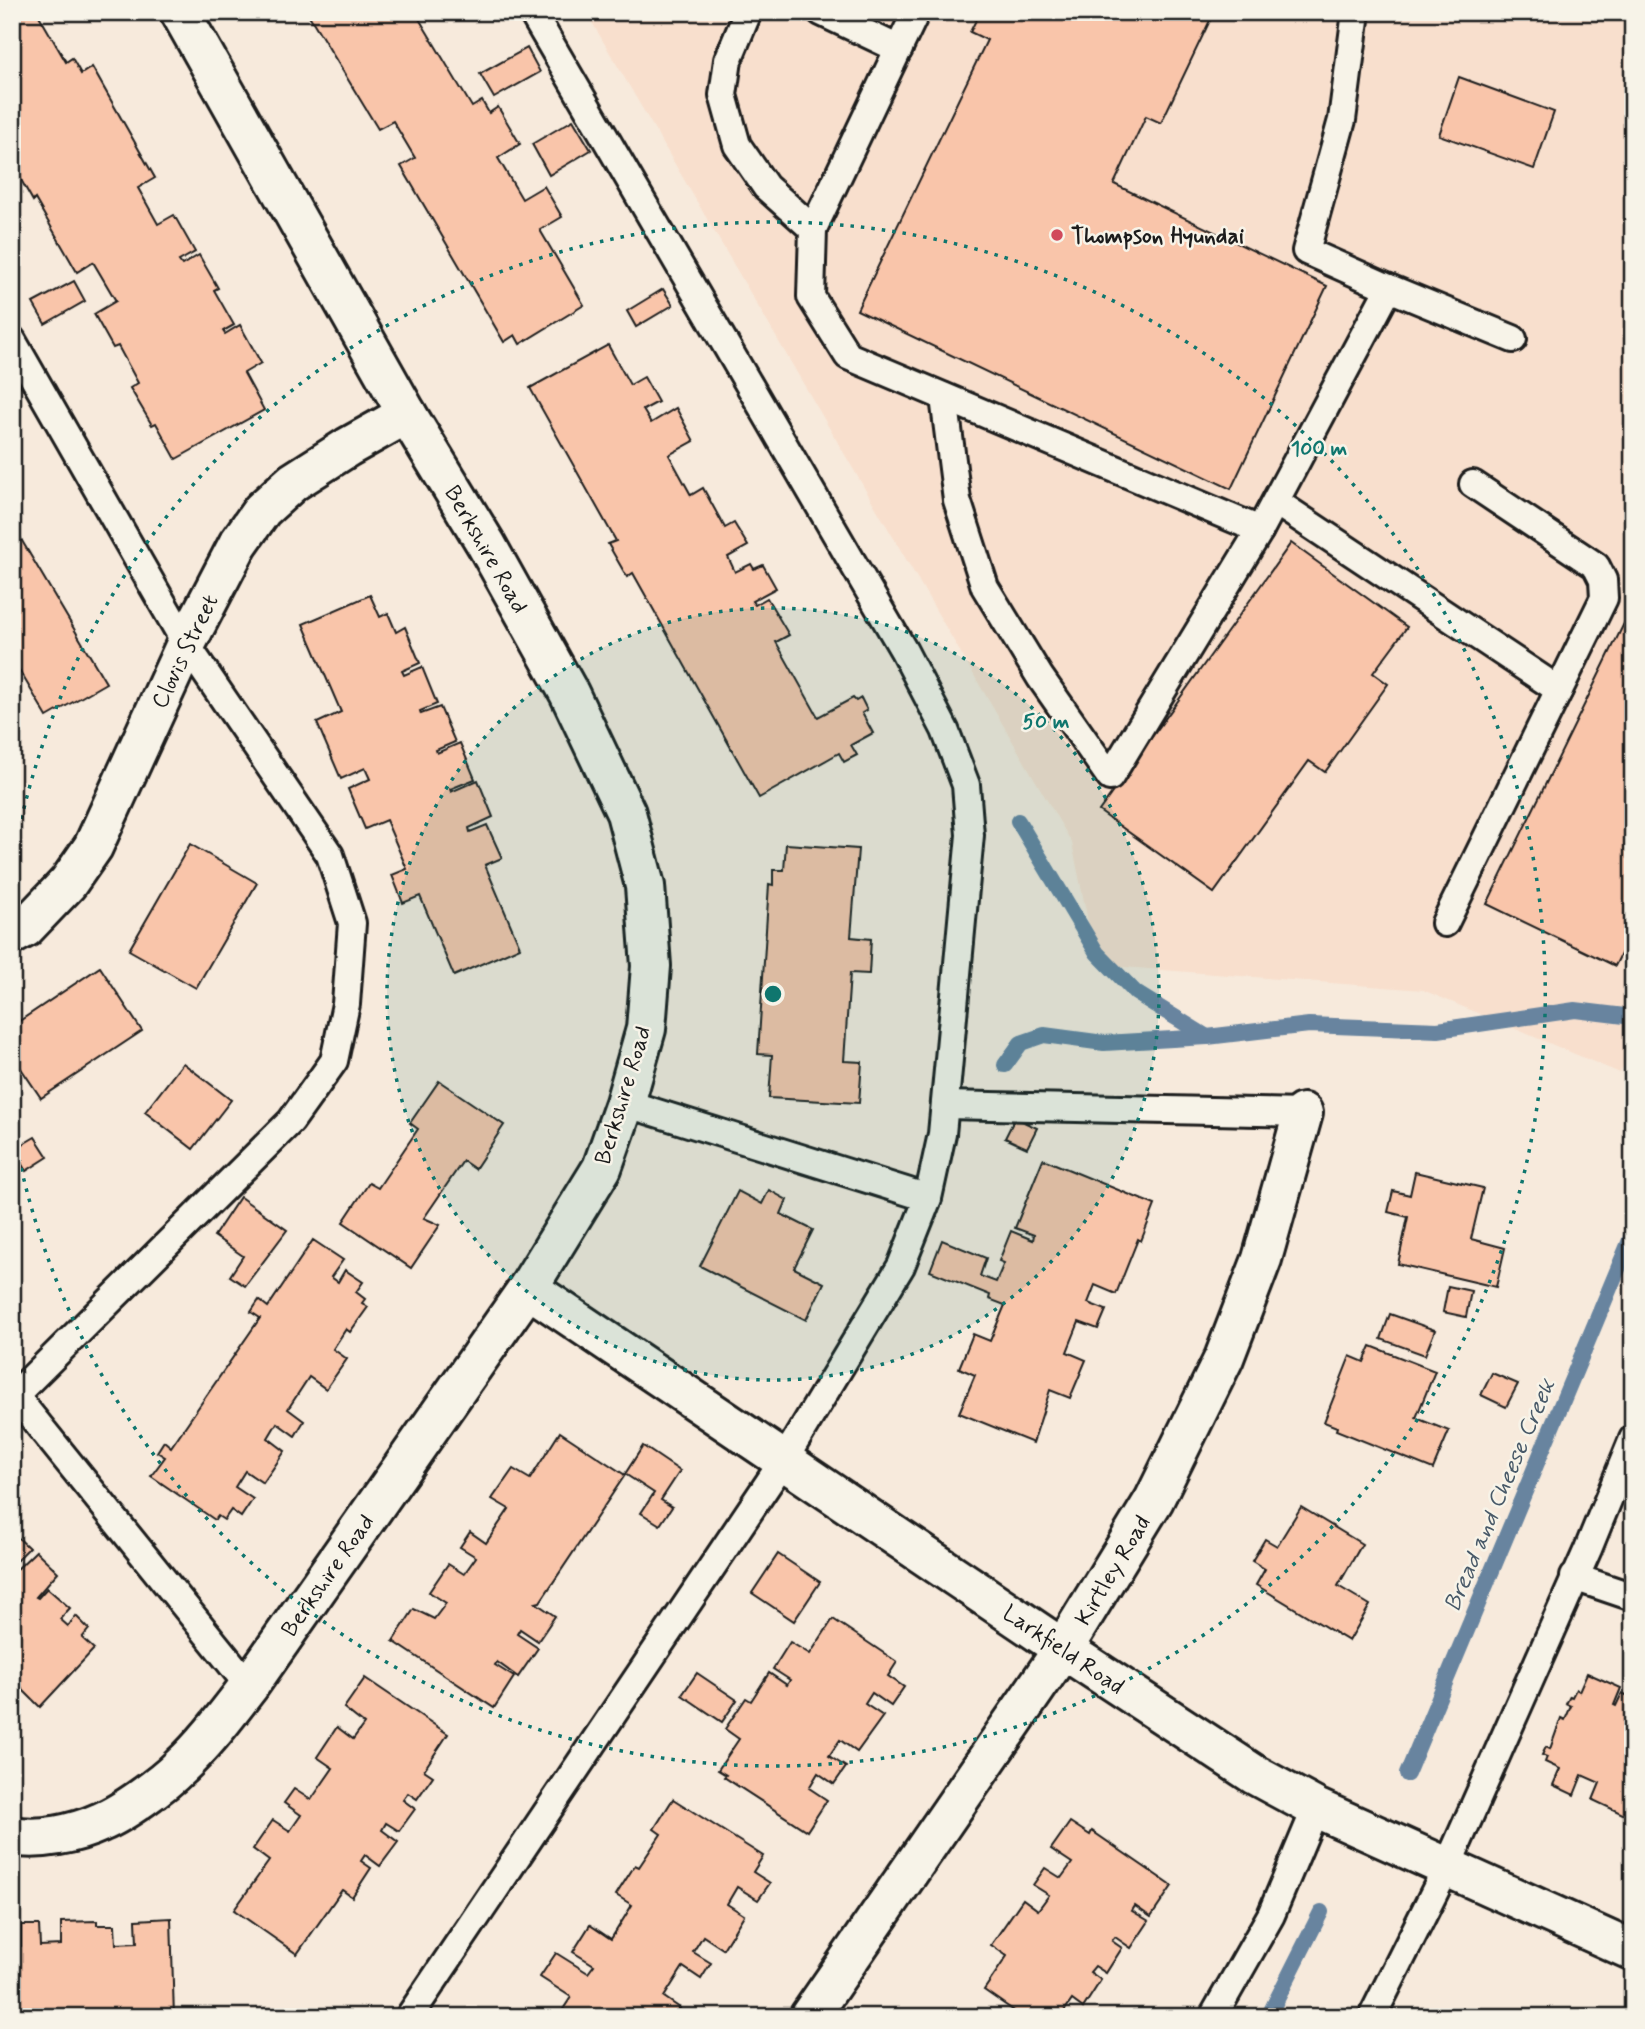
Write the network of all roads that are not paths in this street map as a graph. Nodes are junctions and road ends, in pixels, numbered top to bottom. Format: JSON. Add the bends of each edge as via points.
{"nodes":[{"id":1,"x":180,"y":12,"type":"edge"},
{"id":2,"x":532,"y":12,"type":"edge"},
{"id":3,"x":748,"y":12,"type":"edge"},
{"id":4,"x":821,"y":12,"type":"edge"},
{"id":5,"x":916,"y":12,"type":"edge"},
{"id":6,"x":1356,"y":12,"type":"edge"},
{"id":7,"x":899,"y":49,"type":"junction"},
{"id":8,"x":813,"y":229,"type":"junction"},
{"id":9,"x":1390,"y":288,"type":"junction"},
{"id":10,"x":1513,"y":338,"type":"dead end"},
{"id":11,"x":12,"y":340,"type":"edge"},
{"id":12,"x":944,"y":397,"type":"junction"},
{"id":13,"x":407,"y":414,"type":"junction"},
{"id":14,"x":1473,"y":484,"type":"dead end"},
{"id":15,"x":1276,"y":502,"type":"junction"},
{"id":16,"x":1260,"y":530,"type":"junction"},
{"id":17,"x":186,"y":644,"type":"junction"},
{"id":18,"x":1559,"y":690,"type":"junction"},
{"id":19,"x":16,"y":923,"type":"edge"},
{"id":20,"x":1445,"y":923,"type":"dead end"},
{"id":21,"x":625,"y":1103,"type":"junction"},
{"id":22,"x":945,"y":1105,"type":"junction"},
{"id":23,"x":1303,"y":1112,"type":"joint"},
{"id":24,"x":928,"y":1198,"type":"junction"},
{"id":25,"x":528,"y":1288,"type":"junction"},
{"id":26,"x":14,"y":1393,"type":"edge"},
{"id":27,"x":1633,"y":1439,"type":"edge"},
{"id":28,"x":784,"y":1460,"type":"junction"},
{"id":29,"x":1574,"y":1577,"type":"junction"},
{"id":30,"x":1633,"y":1597,"type":"edge"},
{"id":31,"x":1063,"y":1649,"type":"junction"},
{"id":32,"x":249,"y":1686,"type":"junction"},
{"id":33,"x":1317,"y":1808,"type":"junction"},
{"id":34,"x":12,"y":1836,"type":"edge"},
{"id":35,"x":1447,"y":1867,"type":"junction"},
{"id":36,"x":1633,"y":1951,"type":"edge"},
{"id":37,"x":409,"y":2017,"type":"edge"},
{"id":38,"x":809,"y":2017,"type":"edge"},
{"id":39,"x":1213,"y":2017,"type":"edge"},
{"id":40,"x":1372,"y":2017,"type":"edge"}],
"edges":[{"from":1,"to":13,"type":"street","name":"Berkshire Road"},
{"from":2,"to":22,"type":"lane","via":[[904,651],[945,730],[966,785],[970,835]]},
{"from":3,"to":8,"type":"lane","via":[[728,60],[723,95],[737,145],[766,187]]},
{"from":4,"to":7,"type":"lane"},
{"from":5,"to":7,"type":"lane"},
{"from":6,"to":9,"type":"lane","via":[[1342,120],[1306,251]]},
{"from":7,"to":8,"type":"lane"},
{"from":8,"to":12,"type":"lane","via":[[811,297],[848,356]]},
{"from":9,"to":10,"type":"lane"},
{"from":9,"to":15,"type":"lane"},
{"from":11,"to":17,"type":"lane"},
{"from":12,"to":16,"type":"lane"},
{"from":12,"to":16,"type":"lane","via":[[957,500],[985,587],[1040,677],[1111,777]]},
{"from":13,"to":17,"type":"street","name":"Clovis Street","via":[[293,482],[262,510],[238,544]]},
{"from":13,"to":21,"type":"street","name":"Berkshire Road","via":[[569,693],[626,813],[645,886],[651,966],[646,1029]]},
{"from":14,"to":18,"type":"lane","via":[[1596,566],[1603,580],[1604,598]]},
{"from":15,"to":16,"type":"lane"},
{"from":15,"to":18,"type":"lane"},
{"from":17,"to":19,"type":"street","name":"Clovis Street","via":[[93,847],[68,883]]},
{"from":17,"to":26,"type":"lane","via":[[330,855],[352,923],[346,1004],[334,1061],[291,1121]]},
{"from":18,"to":20,"type":"lane"},
{"from":21,"to":24,"type":"lane"},
{"from":21,"to":25,"type":"street","name":"Berkshire Road","via":[[602,1168]]},
{"from":22,"to":23,"type":"lane"},
{"from":22,"to":24,"type":"lane"},
{"from":23,"to":31,"type":"street","name":"Kirtley Road","via":[[1262,1259],[1224,1359],[1154,1500]]},
{"from":24,"to":28,"type":"lane","via":[[901,1266]]},
{"from":25,"to":28,"type":"street","name":"Larkfield Road"},
{"from":25,"to":32,"type":"street","name":"Berkshire Road"},
{"from":26,"to":32,"type":"lane"},
{"from":27,"to":29,"type":"lane"},
{"from":28,"to":31,"type":"street","name":"Larkfield Road"},
{"from":28,"to":37,"type":"lane"},
{"from":29,"to":30,"type":"lane"},
{"from":29,"to":35,"type":"lane"},
{"from":31,"to":33,"type":"street","name":"Larkfield Road","via":[[1255,1775]]},
{"from":31,"to":38,"type":"street","name":"Kirtley Road"},
{"from":32,"to":34,"type":"street","name":"Berkshire Road","via":[[179,1768],[102,1822],[62,1834]]},
{"from":33,"to":35,"type":"street","name":"Larkfield Road"},
{"from":33,"to":39,"type":"lane","via":[[1271,1915]]},
{"from":35,"to":36,"type":"street","name":"Larkfield Road"},
{"from":35,"to":40,"type":"lane"}]}
